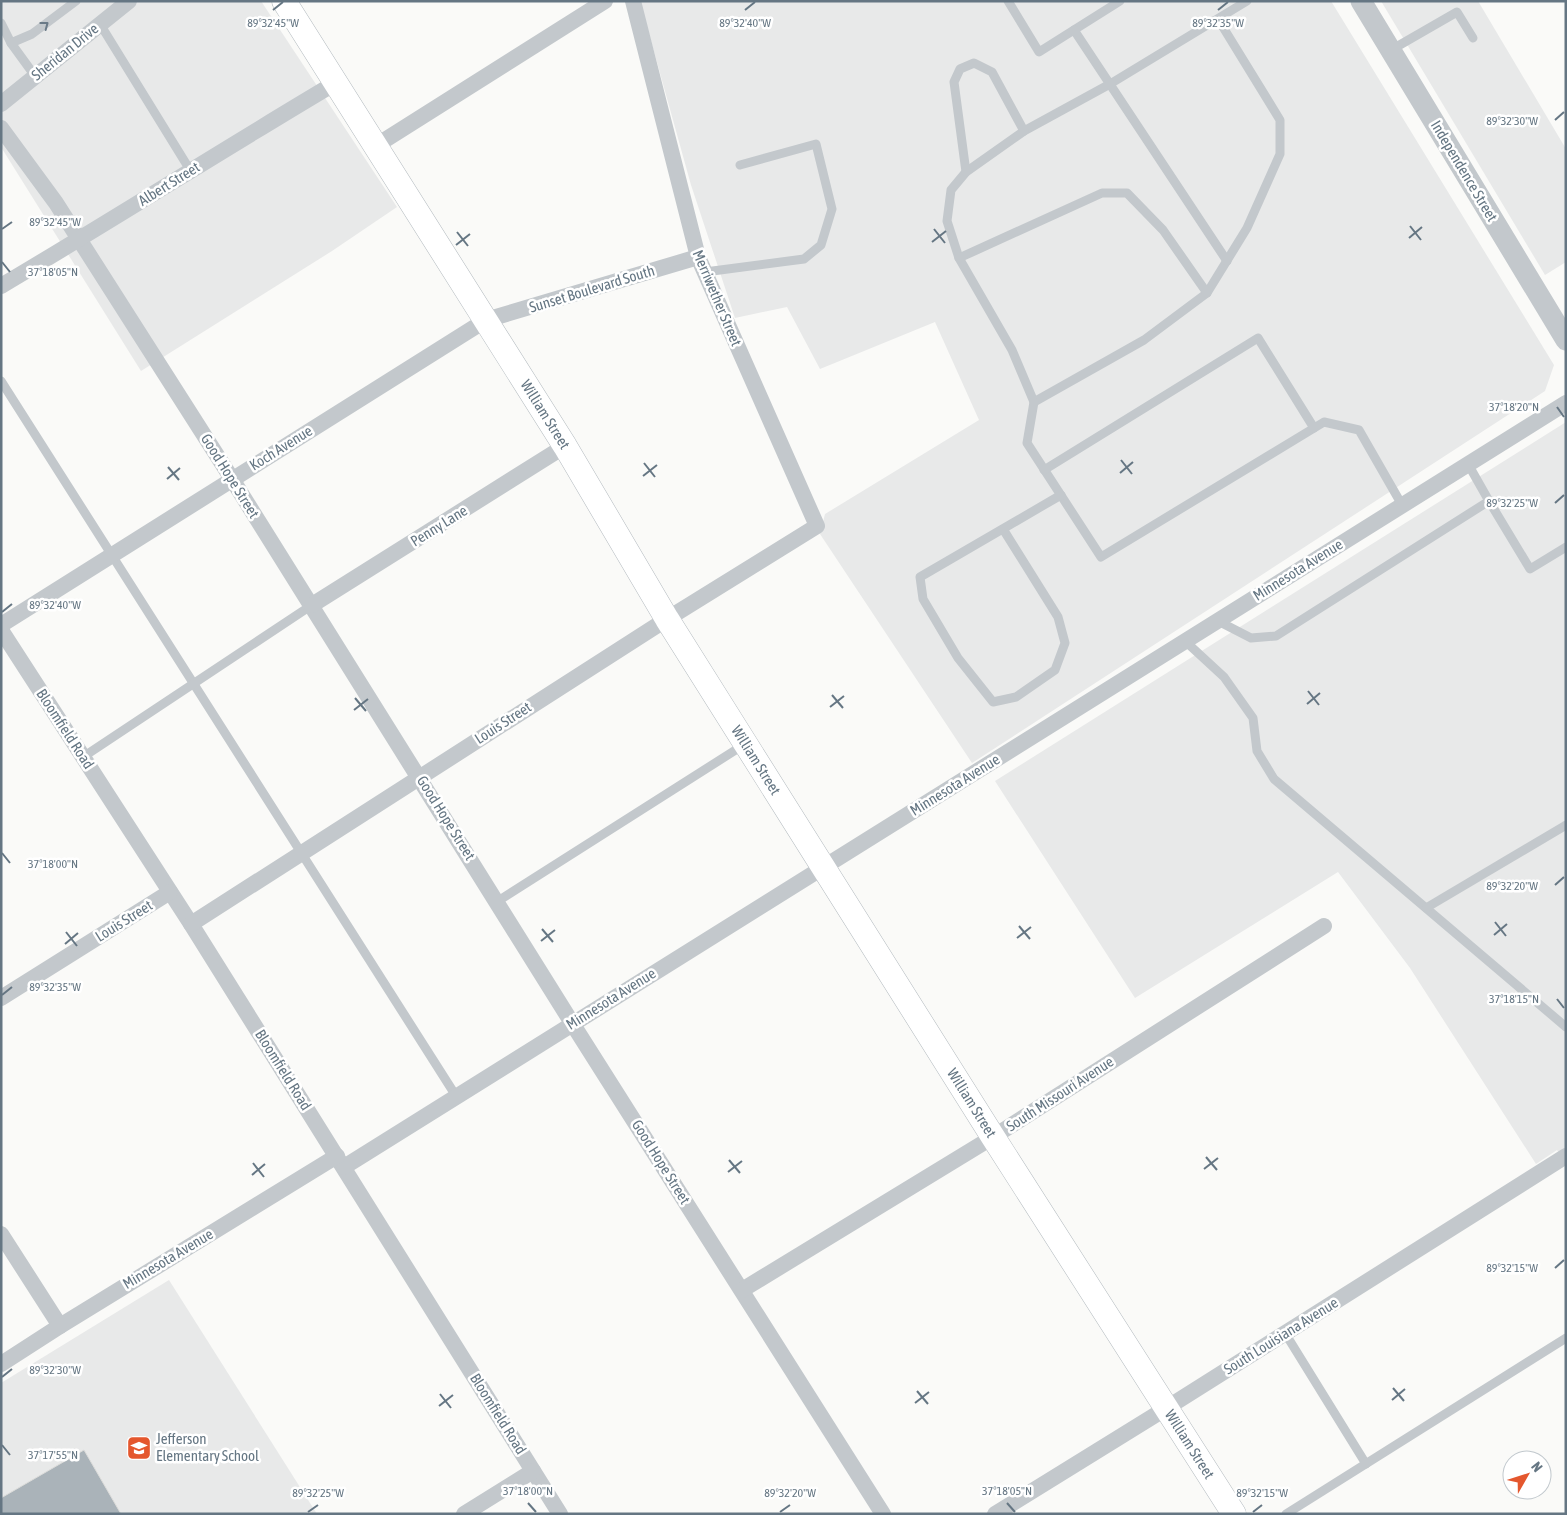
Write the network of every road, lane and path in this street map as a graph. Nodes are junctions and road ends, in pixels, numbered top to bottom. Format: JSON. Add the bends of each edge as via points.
{"nodes":[{"id":1,"x":76,"y":1,"type":"edge"},
{"id":2,"x":129,"y":1,"type":"edge"},
{"id":3,"x":284,"y":1,"type":"edge"},
{"id":4,"x":605,"y":1,"type":"edge"},
{"id":5,"x":632,"y":1,"type":"edge"},
{"id":6,"x":1008,"y":1,"type":"edge"},
{"id":7,"x":1120,"y":1,"type":"edge"},
{"id":8,"x":1247,"y":1,"type":"edge"},
{"id":9,"x":1361,"y":1,"type":"edge"},
{"id":10,"x":1218,"y":19,"type":"junction"},
{"id":11,"x":1,"y":23,"type":"edge"},
{"id":12,"x":100,"y":24,"type":"junction"},
{"id":13,"x":1074,"y":30,"type":"junction"},
{"id":14,"x":1474,"y":38,"type":"dead end"},
{"id":15,"x":11,"y":43,"type":"junction"},
{"id":16,"x":1391,"y":50,"type":"junction"},
{"id":17,"x":35,"y":76,"type":"junction"},
{"id":18,"x":337,"y":82,"type":"junction"},
{"id":19,"x":1110,"y":84,"type":"junction"},
{"id":20,"x":1,"y":104,"type":"edge"},
{"id":21,"x":1,"y":128,"type":"edge"},
{"id":22,"x":1024,"y":131,"type":"junction"},
{"id":23,"x":377,"y":146,"type":"junction"},
{"id":24,"x":740,"y":165,"type":"dead end"},
{"id":25,"x":190,"y":170,"type":"junction"},
{"id":26,"x":966,"y":172,"type":"junction"},
{"id":27,"x":79,"y":240,"type":"junction"},
{"id":28,"x":959,"y":258,"type":"junction"},
{"id":29,"x":1227,"y":261,"type":"junction"},
{"id":30,"x":701,"y":264,"type":"junction"},
{"id":31,"x":1,"y":286,"type":"edge"},
{"id":32,"x":1207,"y":293,"type":"junction"},
{"id":33,"x":486,"y":320,"type":"junction"},
{"id":34,"x":1566,"y":340,"type":"edge"},
{"id":35,"x":1,"y":381,"type":"edge"},
{"id":36,"x":1034,"y":402,"type":"junction"},
{"id":37,"x":1566,"y":402,"type":"edge"},
{"id":38,"x":1314,"y":428,"type":"junction"},
{"id":39,"x":566,"y":446,"type":"junction"},
{"id":40,"x":1468,"y":464,"type":"junction"},
{"id":41,"x":1044,"y":470,"type":"junction"},
{"id":42,"x":232,"y":479,"type":"junction"},
{"id":43,"x":1061,"y":495,"type":"junction"},
{"id":44,"x":1489,"y":500,"type":"junction"},
{"id":45,"x":1402,"y":505,"type":"junction"},
{"id":46,"x":817,"y":526,"type":"joint"},
{"id":47,"x":1003,"y":529,"type":"junction"},
{"id":48,"x":1566,"y":547,"type":"edge"},
{"id":49,"x":113,"y":554,"type":"junction"},
{"id":50,"x":312,"y":605,"type":"junction"},
{"id":51,"x":667,"y":619,"type":"junction"},
{"id":52,"x":1218,"y":621,"type":"junction"},
{"id":53,"x":1,"y":625,"type":"edge"},
{"id":54,"x":1,"y":630,"type":"edge"},
{"id":55,"x":1185,"y":641,"type":"junction"},
{"id":56,"x":194,"y":684,"type":"junction"},
{"id":57,"x":746,"y":744,"type":"junction"},
{"id":58,"x":83,"y":757,"type":"junction"},
{"id":59,"x":420,"y":777,"type":"junction"},
{"id":60,"x":1566,"y":825,"type":"edge"},
{"id":61,"x":301,"y":853,"type":"junction"},
{"id":62,"x":824,"y":868,"type":"junction"},
{"id":63,"x":170,"y":892,"type":"junction"},
{"id":64,"x":498,"y":901,"type":"junction"},
{"id":65,"x":1426,"y":908,"type":"junction"},
{"id":66,"x":191,"y":924,"type":"junction"},
{"id":67,"x":1324,"y":926,"type":"dead end"},
{"id":68,"x":1,"y":998,"type":"edge"},
{"id":69,"x":572,"y":1023,"type":"junction"},
{"id":70,"x":1566,"y":1027,"type":"edge"},
{"id":71,"x":456,"y":1096,"type":"junction"},
{"id":72,"x":993,"y":1137,"type":"junction"},
{"id":73,"x":340,"y":1162,"type":"junction"},
{"id":74,"x":1563,"y":1163,"type":"edge"},
{"id":75,"x":1,"y":1234,"type":"edge"},
{"id":76,"x":742,"y":1290,"type":"junction"},
{"id":77,"x":60,"y":1326,"type":"junction"},
{"id":78,"x":1285,"y":1333,"type":"junction"},
{"id":79,"x":1566,"y":1338,"type":"edge"},
{"id":80,"x":1,"y":1364,"type":"edge"},
{"id":81,"x":1165,"y":1409,"type":"junction"},
{"id":82,"x":1366,"y":1464,"type":"junction"},
{"id":83,"x":533,"y":1471,"type":"junction"},
{"id":84,"x":464,"y":1514,"type":"edge"},
{"id":85,"x":560,"y":1514,"type":"edge"},
{"id":86,"x":883,"y":1514,"type":"edge"},
{"id":87,"x":995,"y":1514,"type":"edge"},
{"id":88,"x":1234,"y":1514,"type":"edge"},
{"id":89,"x":1286,"y":1514,"type":"edge"}],
"edges":[{"from":15,"to":1,"type":"lane","one_way":true,"via":[[32,34]]},
{"from":2,"to":12,"type":"street","name":"Sheridan Drive"},
{"from":3,"to":18,"type":"main road","name":"William Street"},
{"from":4,"to":23,"type":"street"},
{"from":5,"to":30,"type":"street","name":"Merriwether Street"},
{"from":6,"to":13,"type":"lane","via":[[1039,52]]},
{"from":7,"to":13,"type":"lane"},
{"from":8,"to":10,"type":"lane"},
{"from":9,"to":16,"type":"street","name":"Independence Street"},
{"from":10,"to":19,"type":"lane"},
{"from":10,"to":29,"type":"lane","via":[[1280,120],[1280,154],[1247,228]]},
{"from":11,"to":15,"type":"lane"},
{"from":12,"to":17,"type":"street","name":"Sheridan Drive"},
{"from":12,"to":25,"type":"lane"},
{"from":13,"to":19,"type":"lane"},
{"from":14,"to":16,"type":"lane","via":[[1457,12]]},
{"from":15,"to":17,"type":"lane"},
{"from":16,"to":34,"type":"street","name":"Independence Street"},
{"from":17,"to":20,"type":"street","name":"Sheridan Drive"},
{"from":18,"to":23,"type":"main road","name":"William Street"},
{"from":18,"to":25,"type":"street","name":"Albert Street"},
{"from":19,"to":22,"type":"lane"},
{"from":19,"to":29,"type":"lane"},
{"from":21,"to":27,"type":"street","name":"Good Hope Street"},
{"from":22,"to":26,"type":"lane"},
{"from":22,"to":26,"type":"lane","via":[[992,72],[974,63],[960,69],[954,82]]},
{"from":23,"to":33,"type":"main road","name":"William Street"},
{"from":24,"to":30,"type":"lane","via":[[816,144],[832,208],[822,245],[804,259]]},
{"from":25,"to":27,"type":"street","name":"Albert Street"},
{"from":26,"to":28,"type":"lane","via":[[951,190],[947,221]]},
{"from":27,"to":31,"type":"street","name":"Albert Street"},
{"from":27,"to":42,"type":"street","name":"Good Hope Street"},
{"from":28,"to":32,"type":"lane","via":[[1102,193],[1127,193],[1163,230]]},
{"from":28,"to":36,"type":"lane","via":[[1012,350]]},
{"from":29,"to":32,"type":"lane"},
{"from":30,"to":33,"type":"street","name":"Sunset Boulevard South"},
{"from":30,"to":46,"type":"street","name":"Merriwether Street"},
{"from":32,"to":36,"type":"lane","via":[[1144,340]]},
{"from":33,"to":39,"type":"main road","name":"William Street"},
{"from":33,"to":42,"type":"street","name":"Koch Avenue"},
{"from":35,"to":49,"type":"lane"},
{"from":36,"to":41,"type":"lane","via":[[1027,443]]},
{"from":37,"to":40,"type":"street","name":"Minnesota Avenue"},
{"from":38,"to":41,"type":"lane","via":[[1258,338]]},
{"from":38,"to":43,"type":"lane","via":[[1101,558]]},
{"from":38,"to":45,"type":"lane","via":[[1324,422],[1359,430]]},
{"from":39,"to":50,"type":"street","name":"Penny Lane"},
{"from":39,"to":51,"type":"main road","name":"William Street"},
{"from":40,"to":44,"type":"lane"},
{"from":40,"to":45,"type":"street","name":"Minnesota Avenue"},
{"from":41,"to":43,"type":"lane"},
{"from":42,"to":49,"type":"street","name":"Koch Avenue"},
{"from":42,"to":50,"type":"street","name":"Good Hope Street"},
{"from":43,"to":47,"type":"lane"},
{"from":44,"to":48,"type":"lane","via":[[1530,569]]},
{"from":44,"to":52,"type":"lane","via":[[1276,636],[1251,638]]},
{"from":45,"to":52,"type":"street","name":"Minnesota Avenue"},
{"from":46,"to":51,"type":"street","name":"Louis Street"},
{"from":47,"to":47,"type":"lane","via":[[920,577],[923,599],[958,658],[993,702],[1016,697],[1055,670],[1065,643],[1058,617]]},
{"from":49,"to":53,"type":"street","name":"Koch Avenue"},
{"from":49,"to":56,"type":"lane"},
{"from":50,"to":56,"type":"lane"},
{"from":50,"to":59,"type":"street","name":"Good Hope Street"},
{"from":51,"to":57,"type":"main road","name":"William Street"},
{"from":51,"to":59,"type":"street","name":"Louis Street"},
{"from":52,"to":55,"type":"street","name":"Minnesota Avenue"},
{"from":54,"to":58,"type":"street","name":"Bloomfield Road"},
{"from":55,"to":62,"type":"street","name":"Minnesota Avenue"},
{"from":55,"to":65,"type":"lane","via":[[1224,677],[1253,718],[1257,752],[1274,779]]},
{"from":56,"to":58,"type":"lane"},
{"from":56,"to":61,"type":"lane"},
{"from":57,"to":62,"type":"main road","name":"William Street"},
{"from":57,"to":64,"type":"lane"},
{"from":58,"to":63,"type":"street","name":"Bloomfield Road"},
{"from":59,"to":61,"type":"street","name":"Louis Street"},
{"from":59,"to":64,"type":"street","name":"Good Hope Street"},
{"from":60,"to":65,"type":"lane"},
{"from":61,"to":66,"type":"street","name":"Louis Street"},
{"from":61,"to":71,"type":"lane"},
{"from":62,"to":69,"type":"street","name":"Minnesota Avenue"},
{"from":62,"to":72,"type":"main road","name":"William Street"},
{"from":63,"to":66,"type":"street","name":"Bloomfield Road"},
{"from":63,"to":68,"type":"street","name":"Louis Street"},
{"from":64,"to":69,"type":"street","name":"Good Hope Street"},
{"from":65,"to":70,"type":"lane"},
{"from":66,"to":73,"type":"street","name":"Bloomfield Road"},
{"from":67,"to":72,"type":"street","name":"South Missouri Avenue"},
{"from":69,"to":71,"type":"street","name":"Minnesota Avenue"},
{"from":69,"to":76,"type":"street","name":"Good Hope Street"},
{"from":71,"to":73,"type":"street","name":"Minnesota Avenue"},
{"from":72,"to":76,"type":"street","name":"South Missouri Avenue"},
{"from":72,"to":81,"type":"main road","name":"William Street"},
{"from":73,"to":77,"type":"street","name":"Minnesota Avenue"},
{"from":73,"to":83,"type":"street","name":"Bloomfield Road"},
{"from":74,"to":78,"type":"street","name":"South Louisiana Avenue"},
{"from":75,"to":77,"type":"street"},
{"from":76,"to":86,"type":"street","name":"Good Hope Street"},
{"from":77,"to":80,"type":"street","name":"Minnesota Avenue"},
{"from":78,"to":81,"type":"street","name":"South Louisiana Avenue"},
{"from":78,"to":82,"type":"lane"},
{"from":79,"to":82,"type":"lane"},
{"from":81,"to":87,"type":"street","name":"South Louisiana Avenue"},
{"from":81,"to":88,"type":"main road","name":"William Street"},
{"from":82,"to":89,"type":"lane"},
{"from":83,"to":84,"type":"street"},
{"from":83,"to":85,"type":"street","name":"Bloomfield Road"}]}
